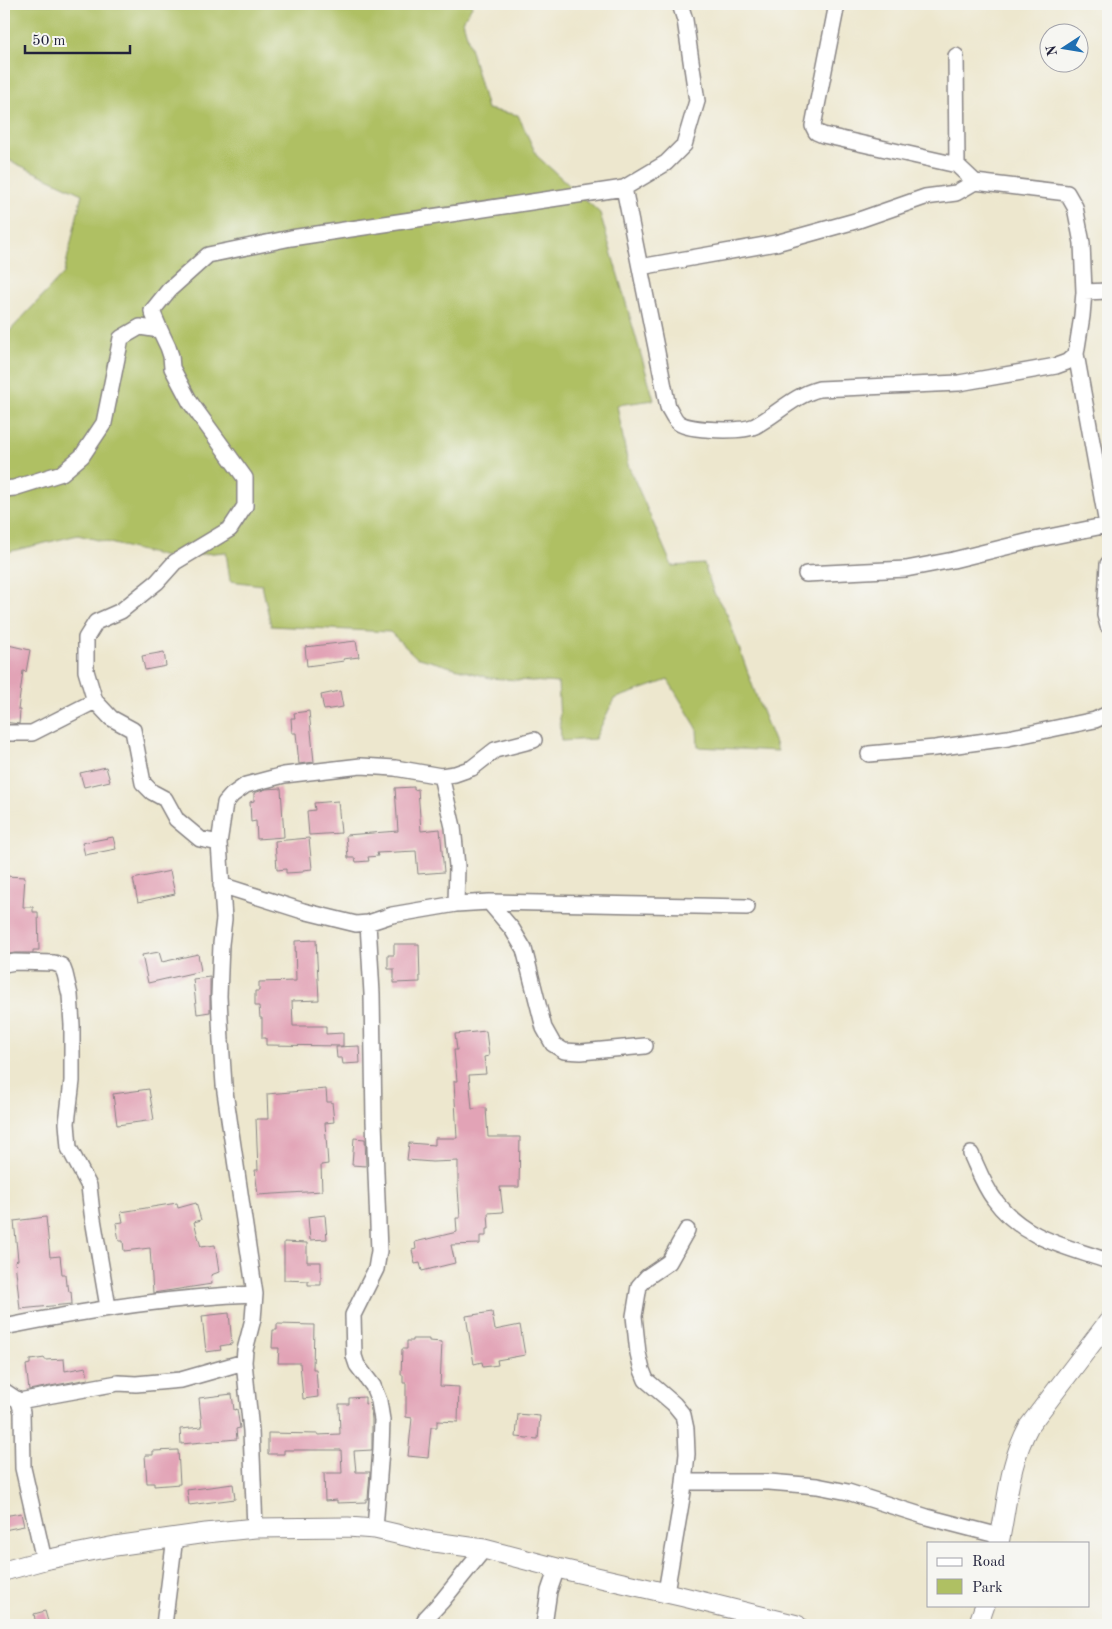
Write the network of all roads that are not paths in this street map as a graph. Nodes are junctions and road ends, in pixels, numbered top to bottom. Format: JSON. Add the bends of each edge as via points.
{"nodes":[{"id":1,"x":680,"y":4,"type":"edge"},
{"id":2,"x":837,"y":4,"type":"edge"},
{"id":3,"x":956,"y":56,"type":"dead end"},
{"id":4,"x":957,"y":165,"type":"junction"},
{"id":5,"x":975,"y":182,"type":"junction"},
{"id":6,"x":624,"y":188,"type":"junction"},
{"id":7,"x":640,"y":267,"type":"junction"},
{"id":8,"x":1108,"y":291,"type":"edge"},
{"id":9,"x":1084,"y":292,"type":"junction"},
{"id":10,"x":160,"y":330,"type":"junction"},
{"id":11,"x":1076,"y":354,"type":"junction"},
{"id":12,"x":4,"y":489,"type":"edge"},
{"id":13,"x":1108,"y":525,"type":"edge"},
{"id":14,"x":1108,"y":530,"type":"edge"},
{"id":15,"x":1108,"y":564,"type":"edge"},
{"id":16,"x":806,"y":574,"type":"dead end"},
{"id":17,"x":1108,"y":626,"type":"edge"},
{"id":18,"x":95,"y":701,"type":"junction"},
{"id":19,"x":1108,"y":714,"type":"edge"},
{"id":20,"x":4,"y":733,"type":"edge"},
{"id":21,"x":534,"y":740,"type":"dead end"},
{"id":22,"x":869,"y":754,"type":"dead end"},
{"id":23,"x":441,"y":776,"type":"junction"},
{"id":24,"x":218,"y":842,"type":"junction"},
{"id":25,"x":221,"y":885,"type":"junction"},
{"id":26,"x":489,"y":902,"type":"junction"},
{"id":27,"x":456,"y":904,"type":"junction"},
{"id":28,"x":746,"y":907,"type":"dead end"},
{"id":29,"x":368,"y":924,"type":"junction"},
{"id":30,"x":4,"y":964,"type":"edge"},
{"id":31,"x":645,"y":1046,"type":"dead end"},
{"id":32,"x":971,"y":1154,"type":"dead end"},
{"id":33,"x":687,"y":1230,"type":"dead end"},
{"id":34,"x":1108,"y":1261,"type":"edge"},
{"id":35,"x":255,"y":1294,"type":"junction"},
{"id":36,"x":108,"y":1307,"type":"junction"},
{"id":37,"x":1108,"y":1322,"type":"edge"},
{"id":38,"x":4,"y":1326,"type":"edge"},
{"id":39,"x":244,"y":1362,"type":"junction"},
{"id":40,"x":4,"y":1391,"type":"edge"},
{"id":41,"x":19,"y":1401,"type":"junction"},
{"id":42,"x":684,"y":1482,"type":"junction"},
{"id":43,"x":254,"y":1528,"type":"junction"},
{"id":44,"x":375,"y":1528,"type":"junction"},
{"id":45,"x":175,"y":1537,"type":"junction"},
{"id":46,"x":999,"y":1540,"type":"edge"},
{"id":47,"x":484,"y":1549,"type":"junction"},
{"id":48,"x":44,"y":1560,"type":"junction"},
{"id":49,"x":557,"y":1568,"type":"junction"},
{"id":50,"x":4,"y":1571,"type":"edge"},
{"id":51,"x":666,"y":1592,"type":"junction"},
{"id":52,"x":985,"y":1606,"type":"edge"},
{"id":53,"x":164,"y":1625,"type":"edge"},
{"id":54,"x":423,"y":1625,"type":"edge"},
{"id":55,"x":544,"y":1625,"type":"edge"},
{"id":56,"x":797,"y":1625,"type":"edge"},
{"id":57,"x":978,"y":1625,"type":"edge"}],
"edges":[{"from":1,"to":6,"type":"street","via":[[697,101],[684,145],[666,163]]},
{"from":2,"to":4,"type":"street","via":[[813,126],[816,132]]},
{"from":3,"to":4,"type":"street"},
{"from":4,"to":5,"type":"street"},
{"from":5,"to":7,"type":"street","via":[[956,193],[925,197],[859,220],[776,243]]},
{"from":5,"to":9,"type":"street","via":[[1067,193],[1075,206],[1082,243]]},
{"from":6,"to":7,"type":"street"},
{"from":6,"to":10,"type":"street","via":[[292,238],[208,255],[169,290],[152,311]]},
{"from":7,"to":11,"type":"street","via":[[668,407],[678,422],[698,429],[753,427],[806,392],[819,389],[959,383],[1056,366]]},
{"from":8,"to":9,"type":"street"},
{"from":9,"to":11,"type":"street"},
{"from":10,"to":12,"type":"street","via":[[140,327],[121,338],[104,423],[82,456],[62,473]]},
{"from":10,"to":18,"type":"street","via":[[171,356],[172,368],[190,402],[245,478],[245,506],[230,529],[175,562],[157,582],[121,610],[96,622],[86,638],[86,671]]},
{"from":11,"to":13,"type":"street"},
{"from":13,"to":14,"type":"street"},
{"from":13,"to":16,"type":"street","via":[[906,569]]},
{"from":15,"to":17,"type":"street","via":[[1105,615]]},
{"from":18,"to":20,"type":"street","via":[[32,732]]},
{"from":18,"to":24,"type":"street","via":[[111,718],[134,730],[143,783],[165,798],[176,819],[200,839]]},
{"from":19,"to":22,"type":"street","via":[[1095,720],[1008,738]]},
{"from":21,"to":23,"type":"street","via":[[495,750],[472,768]]},
{"from":23,"to":24,"type":"street","via":[[362,766],[284,775],[246,786],[225,804]]},
{"from":23,"to":27,"type":"street","via":[[453,827]]},
{"from":24,"to":25,"type":"street"},
{"from":25,"to":29,"type":"street","via":[[303,911]]},
{"from":25,"to":35,"type":"street","via":[[224,919],[219,996],[224,1076]]},
{"from":26,"to":27,"type":"street"},
{"from":26,"to":28,"type":"street"},
{"from":26,"to":31,"type":"street","via":[[512,928],[524,949],[544,1028],[553,1044],[564,1051],[581,1052]]},
{"from":27,"to":29,"type":"street","via":[[392,915]]},
{"from":29,"to":44,"type":"street","via":[[379,1251],[376,1269],[353,1315],[353,1344],[357,1365],[373,1386],[379,1401],[382,1420]]},
{"from":30,"to":36,"type":"street","via":[[54,962],[62,966],[65,974],[72,1024],[72,1081],[67,1123],[69,1148],[89,1186]]},
{"from":32,"to":34,"type":"street","via":[[993,1198],[1020,1226],[1039,1237]]},
{"from":33,"to":42,"type":"street","via":[[669,1262],[639,1286],[634,1316],[638,1353],[646,1380],[683,1415],[687,1454]]},
{"from":35,"to":36,"type":"street"},
{"from":35,"to":39,"type":"street"},
{"from":36,"to":38,"type":"street"},
{"from":37,"to":46,"type":"street","via":[[1029,1426],[1019,1444]]},
{"from":39,"to":41,"type":"street","via":[[181,1380],[118,1383]]},
{"from":39,"to":43,"type":"street","via":[[251,1431]]},
{"from":40,"to":41,"type":"street"},
{"from":41,"to":48,"type":"street","via":[[23,1468]]},
{"from":42,"to":46,"type":"street","via":[[769,1482],[817,1486],[848,1492]]},
{"from":42,"to":51,"type":"street"},
{"from":43,"to":44,"type":"street"},
{"from":43,"to":45,"type":"street"},
{"from":44,"to":47,"type":"street","via":[[427,1541]]},
{"from":45,"to":48,"type":"street"},
{"from":45,"to":53,"type":"street"},
{"from":47,"to":49,"type":"street"},
{"from":47,"to":54,"type":"street"},
{"from":48,"to":50,"type":"street"},
{"from":49,"to":51,"type":"street"},
{"from":49,"to":55,"type":"street","via":[[549,1591]]},
{"from":51,"to":56,"type":"street"},
{"from":52,"to":57,"type":"street"}]}
